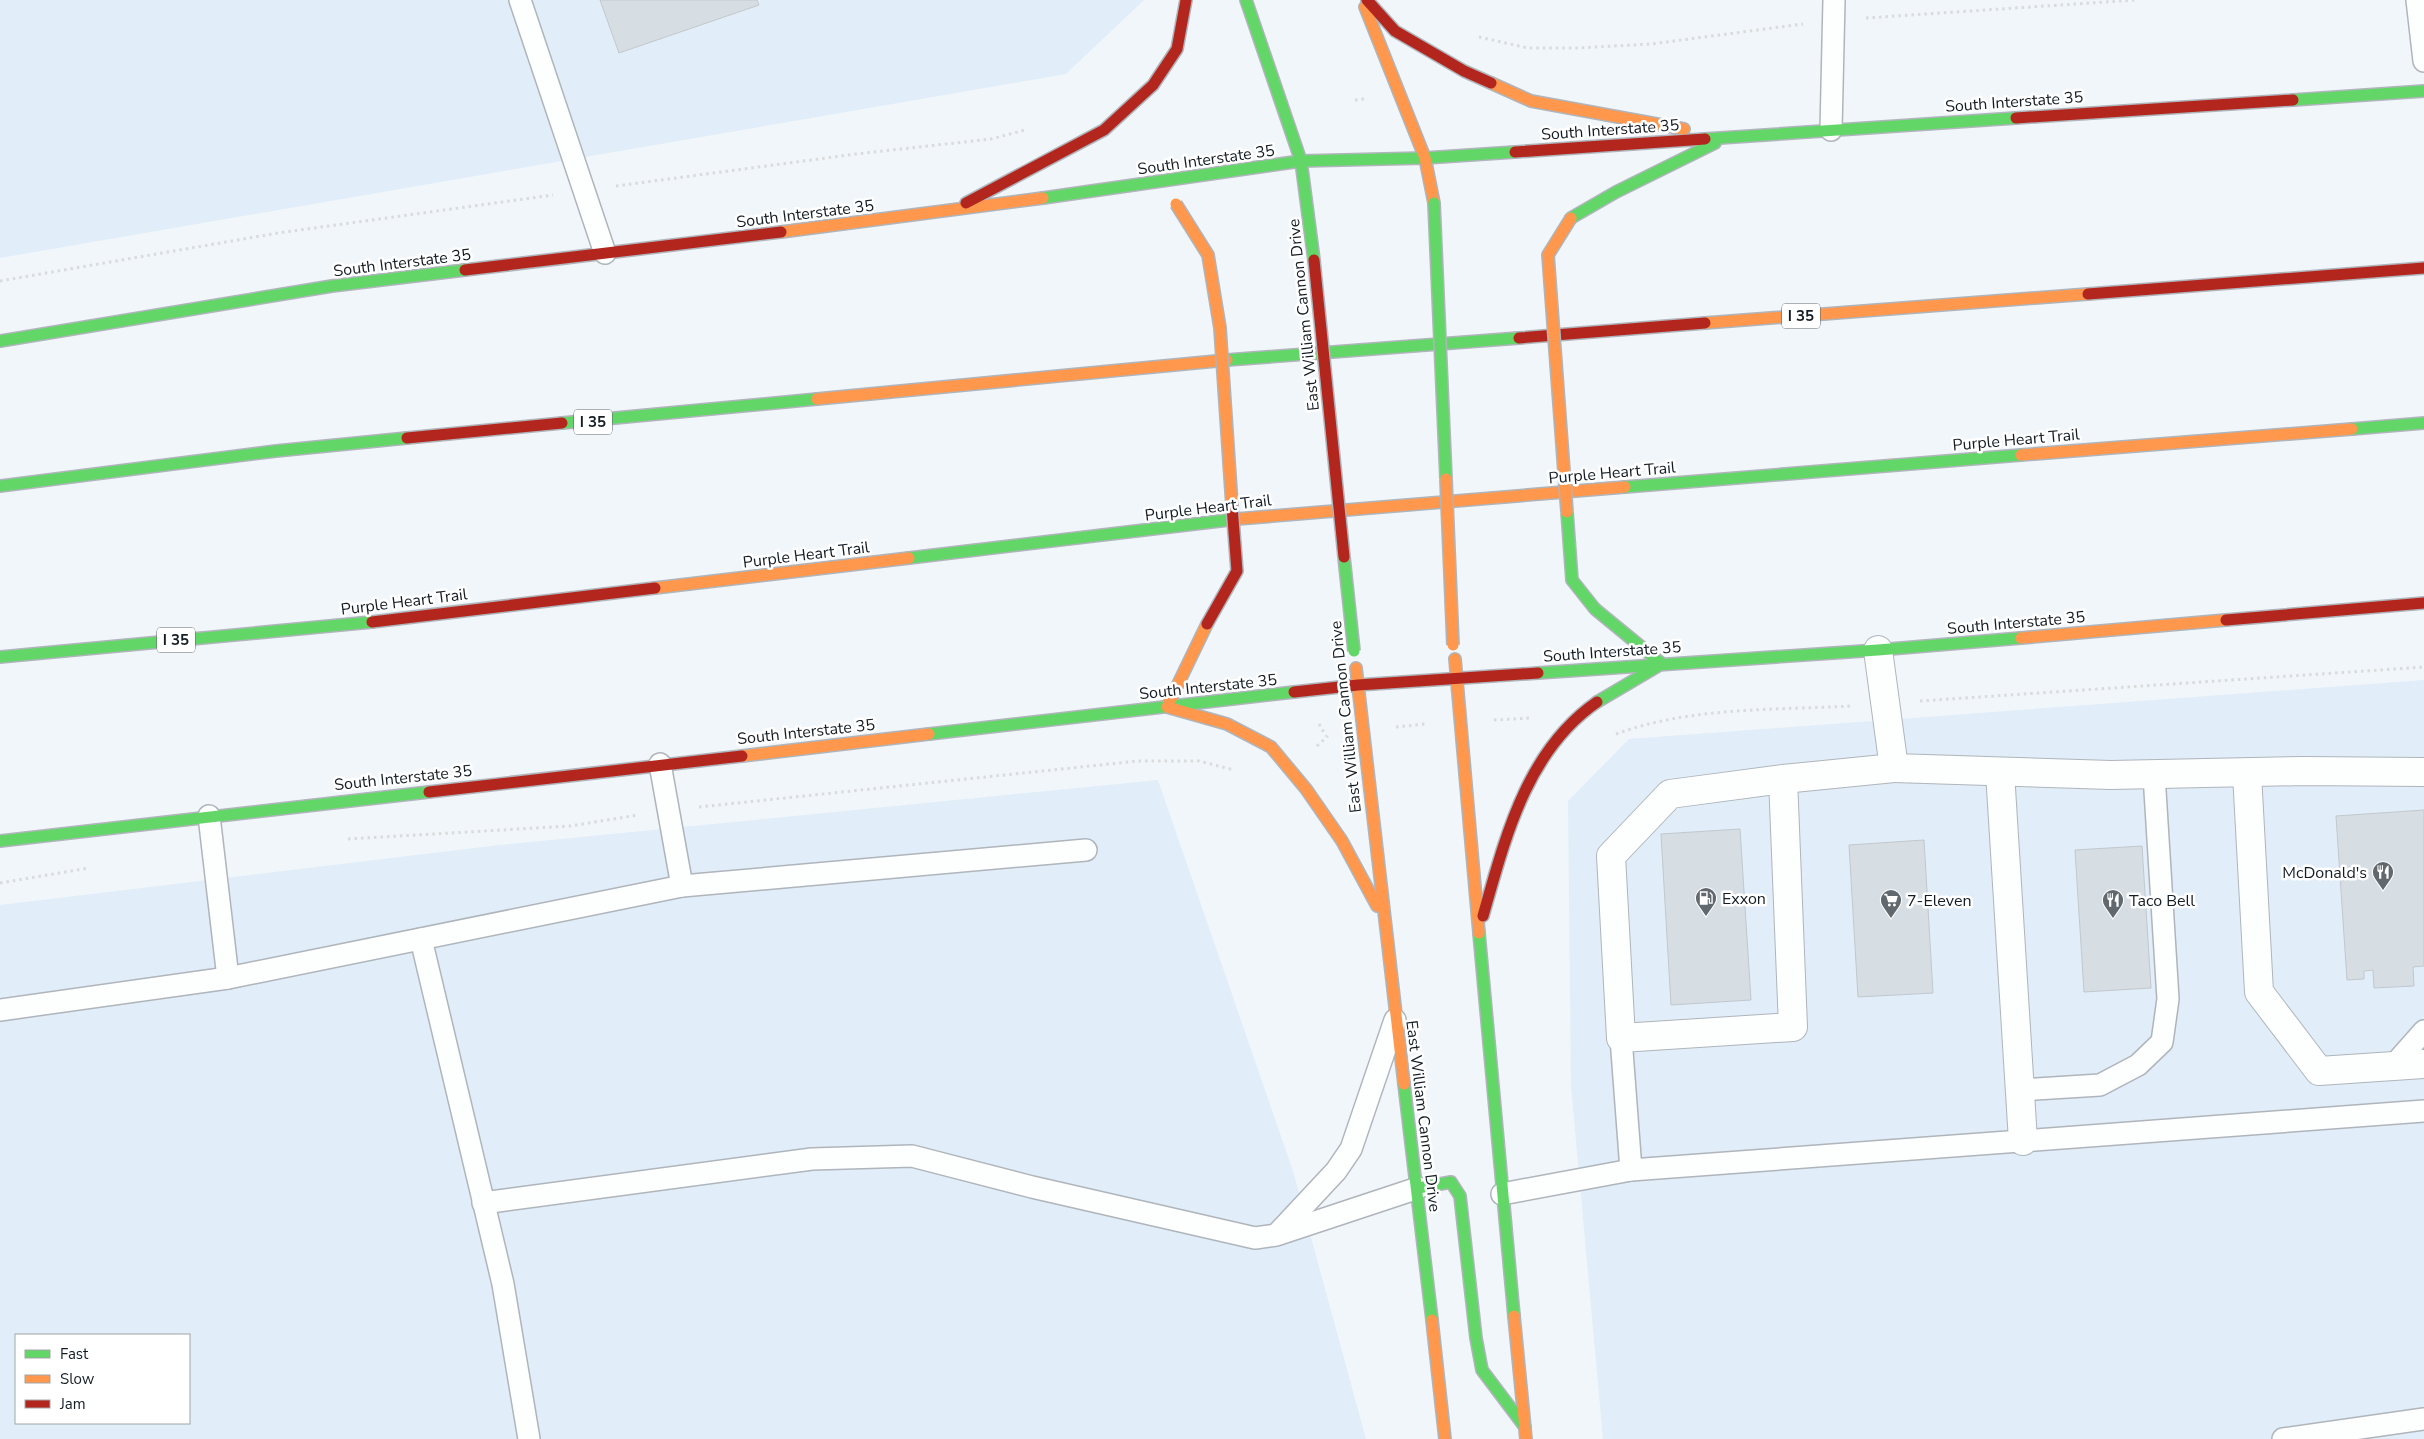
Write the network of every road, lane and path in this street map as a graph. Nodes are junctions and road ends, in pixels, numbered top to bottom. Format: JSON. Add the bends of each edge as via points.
{"nodes":[{"id":1,"x":520,"y":0,"type":"edge"},
{"id":2,"x":1186,"y":0,"type":"edge"},
{"id":3,"x":1246,"y":0,"type":"edge"},
{"id":4,"x":1362,"y":0,"type":"edge"},
{"id":5,"x":1367,"y":0,"type":"edge"},
{"id":6,"x":1834,"y":0,"type":"edge"},
{"id":7,"x":2417,"y":0,"type":"edge"},
{"id":8,"x":2424,"y":61,"type":"edge"},
{"id":9,"x":2424,"y":91,"type":"edge"},
{"id":10,"x":1831,"y":130,"type":"junction"},
{"id":11,"x":1727,"y":137,"type":"junction"},
{"id":12,"x":1425,"y":158,"type":"junction"},
{"id":13,"x":1301,"y":162,"type":"junction"},
{"id":14,"x":1168,"y":193,"type":"junction"},
{"id":15,"x":948,"y":212,"type":"junction"},
{"id":16,"x":605,"y":253,"type":"junction"},
{"id":17,"x":2424,"y":268,"type":"edge"},
{"id":18,"x":0,"y":341,"type":"edge"},
{"id":19,"x":2424,"y":423,"type":"edge"},
{"id":20,"x":2,"y":486,"type":"edge"},
{"id":21,"x":2424,"y":603,"type":"edge"},
{"id":22,"x":1878,"y":650,"type":"junction"},
{"id":23,"x":0,"y":657,"type":"edge"},
{"id":24,"x":1662,"y":664,"type":"junction"},
{"id":25,"x":2424,"y":668,"type":"edge"},
{"id":26,"x":1456,"y":677,"type":"junction"},
{"id":27,"x":1358,"y":685,"type":"junction"},
{"id":28,"x":1886,"y":703,"type":"junction"},
{"id":29,"x":1167,"y":707,"type":"junction"},
{"id":30,"x":1318,"y":721,"type":"dead end"},
{"id":31,"x":1422,"y":725,"type":"dead end"},
{"id":32,"x":1395,"y":727,"type":"dead end"},
{"id":33,"x":1614,"y":734,"type":"dead end"},
{"id":34,"x":1333,"y":735,"type":"dead end"},
{"id":35,"x":1326,"y":736,"type":"junction"},
{"id":36,"x":1313,"y":750,"type":"dead end"},
{"id":37,"x":660,"y":764,"type":"junction"},
{"id":38,"x":1894,"y":768,"type":"junction"},
{"id":39,"x":2000,"y":772,"type":"junction"},
{"id":40,"x":2424,"y":772,"type":"edge"},
{"id":41,"x":2247,"y":774,"type":"junction"},
{"id":42,"x":2154,"y":775,"type":"junction"},
{"id":43,"x":1783,"y":779,"type":"junction"},
{"id":44,"x":209,"y":816,"type":"junction"},
{"id":45,"x":0,"y":841,"type":"edge"},
{"id":46,"x":1086,"y":850,"type":"dead end"},
{"id":47,"x":682,"y":886,"type":"junction"},
{"id":48,"x":1384,"y":918,"type":"junction"},
{"id":49,"x":1479,"y":929,"type":"junction"},
{"id":50,"x":421,"y":939,"type":"junction"},
{"id":51,"x":228,"y":978,"type":"junction"},
{"id":52,"x":0,"y":1010,"type":"edge"},
{"id":53,"x":1396,"y":1020,"type":"junction"},
{"id":54,"x":2424,"y":1031,"type":"edge"},
{"id":55,"x":1621,"y":1038,"type":"junction"},
{"id":56,"x":2424,"y":1064,"type":"edge"},
{"id":57,"x":2393,"y":1066,"type":"junction"},
{"id":58,"x":2020,"y":1090,"type":"junction"},
{"id":59,"x":2424,"y":1110,"type":"edge"},
{"id":60,"x":2023,"y":1141,"type":"junction"},
{"id":61,"x":1631,"y":1170,"type":"junction"},
{"id":62,"x":1418,"y":1188,"type":"junction"},
{"id":63,"x":1502,"y":1194,"type":"junction"},
{"id":64,"x":483,"y":1202,"type":"junction"},
{"id":65,"x":1276,"y":1235,"type":"junction"},
{"id":66,"x":2424,"y":1419,"type":"edge"},
{"id":67,"x":1525,"y":1427,"type":"junction"},
{"id":68,"x":529,"y":1439,"type":"edge"},
{"id":69,"x":1445,"y":1439,"type":"edge"},
{"id":70,"x":1526,"y":1439,"type":"edge"},
{"id":71,"x":2283,"y":1439,"type":"edge"}],
"edges":[{"from":1,"to":16,"type":"lane"},
{"from":2,"to":15,"type":"main road","via":[[1177,49],[1153,85],[1104,130]]},
{"from":3,"to":13,"type":"main road","name":"East William Cannon Drive"},
{"from":4,"to":12,"type":"main road"},
{"from":5,"to":11,"type":"main road","via":[[1395,31],[1464,71],[1531,101]]},
{"from":6,"to":10,"type":"lane"},
{"from":7,"to":8,"type":"lane"},
{"from":9,"to":10,"type":"main road","name":"South Interstate 35"},
{"from":10,"to":11,"type":"main road","name":"South Interstate 35"},
{"from":11,"to":12,"type":"main road","name":"South Interstate 35"},
{"from":11,"to":24,"type":"main road","bridge":true,"via":[[1570,218],[1548,255],[1572,580],[1594,609]]},
{"from":12,"to":13,"type":"main road","name":"South Interstate 35"},
{"from":12,"to":26,"type":"main road","bridge":true,"via":[[1434,203]]},
{"from":13,"to":14,"type":"main road","name":"South Interstate 35"},
{"from":13,"to":27,"type":"main road","name":"East William Cannon Drive","bridge":true},
{"from":14,"to":15,"type":"main road","name":"South Interstate 35"},
{"from":14,"to":29,"type":"main road","bridge":true,"via":[[1208,255],[1221,338],[1237,571]]},
{"from":15,"to":16,"type":"main road","name":"South Interstate 35"},
{"from":16,"to":18,"type":"main road","name":"South Interstate 35","via":[[332,286]]},
{"from":17,"to":20,"type":"main road","number":"I 35","via":[[1179,364],[276,451]]},
{"from":19,"to":23,"type":"main road","name":"Purple Heart Trail","number":"I 35","via":[[1280,514],[352,624]]},
{"from":21,"to":22,"type":"main road","name":"South Interstate 35"},
{"from":22,"to":24,"type":"main road","name":"South Interstate 35"},
{"from":22,"to":28,"type":"street"},
{"from":24,"to":26,"type":"main road","name":"South Interstate 35"},
{"from":24,"to":49,"type":"main road","via":[[1589,707],[1549,745],[1513,815]]},
{"from":25,"to":28,"type":"path"},
{"from":26,"to":27,"type":"main road","name":"South Interstate 35"},
{"from":26,"to":49,"type":"main road"},
{"from":27,"to":29,"type":"main road","name":"South Interstate 35"},
{"from":27,"to":48,"type":"main road","name":"East William Cannon Drive"},
{"from":28,"to":33,"type":"path","via":[[1693,716],[1644,724]]},
{"from":28,"to":38,"type":"street"},
{"from":29,"to":37,"type":"main road","name":"South Interstate 35"},
{"from":29,"to":48,"type":"main road","via":[[1227,724],[1271,747],[1306,789],[1342,841]]},
{"from":30,"to":35,"type":"path"},
{"from":31,"to":32,"type":"path"},
{"from":34,"to":35,"type":"path"},
{"from":35,"to":36,"type":"path"},
{"from":37,"to":44,"type":"main road","name":"South Interstate 35"},
{"from":37,"to":47,"type":"lane"},
{"from":38,"to":39,"type":"street"},
{"from":38,"to":43,"type":"street"},
{"from":39,"to":42,"type":"street"},
{"from":39,"to":58,"type":"street"},
{"from":40,"to":41,"type":"street"},
{"from":41,"to":42,"type":"street"},
{"from":41,"to":57,"type":"street","via":[[2259,992],[2319,1071]]},
{"from":42,"to":58,"type":"lane","via":[[2168,999],[2162,1042],[2138,1065],[2100,1085]]},
{"from":43,"to":55,"type":"street","via":[[1670,794],[1611,856]]},
{"from":43,"to":55,"type":"street","via":[[1793,1027]]},
{"from":44,"to":45,"type":"main road","name":"South Interstate 35"},
{"from":44,"to":51,"type":"lane"},
{"from":46,"to":47,"type":"lane"},
{"from":47,"to":50,"type":"lane"},
{"from":48,"to":53,"type":"main road","name":"East William Cannon Drive"},
{"from":49,"to":63,"type":"main road"},
{"from":50,"to":51,"type":"lane"},
{"from":50,"to":64,"type":"lane"},
{"from":51,"to":52,"type":"lane"},
{"from":53,"to":62,"type":"main road","name":"East William Cannon Drive"},
{"from":53,"to":65,"type":"lane","via":[[1351,1149],[1336,1171]]},
{"from":54,"to":57,"type":"lane"},
{"from":55,"to":61,"type":"lane"},
{"from":56,"to":57,"type":"street"},
{"from":58,"to":60,"type":"street"},
{"from":59,"to":60,"type":"lane"},
{"from":60,"to":61,"type":"lane"},
{"from":61,"to":63,"type":"lane"},
{"from":62,"to":65,"type":"lane"},
{"from":62,"to":67,"type":"main road","via":[[1451,1182],[1460,1196],[1482,1370]]},
{"from":62,"to":69,"type":"main road","name":"East William Cannon Drive"},
{"from":63,"to":67,"type":"main road"},
{"from":64,"to":65,"type":"lane","via":[[812,1159],[912,1156],[1255,1238]]},
{"from":64,"to":68,"type":"lane","via":[[502,1284]]},
{"from":66,"to":71,"type":"lane"},
{"from":67,"to":70,"type":"main road"}]}
